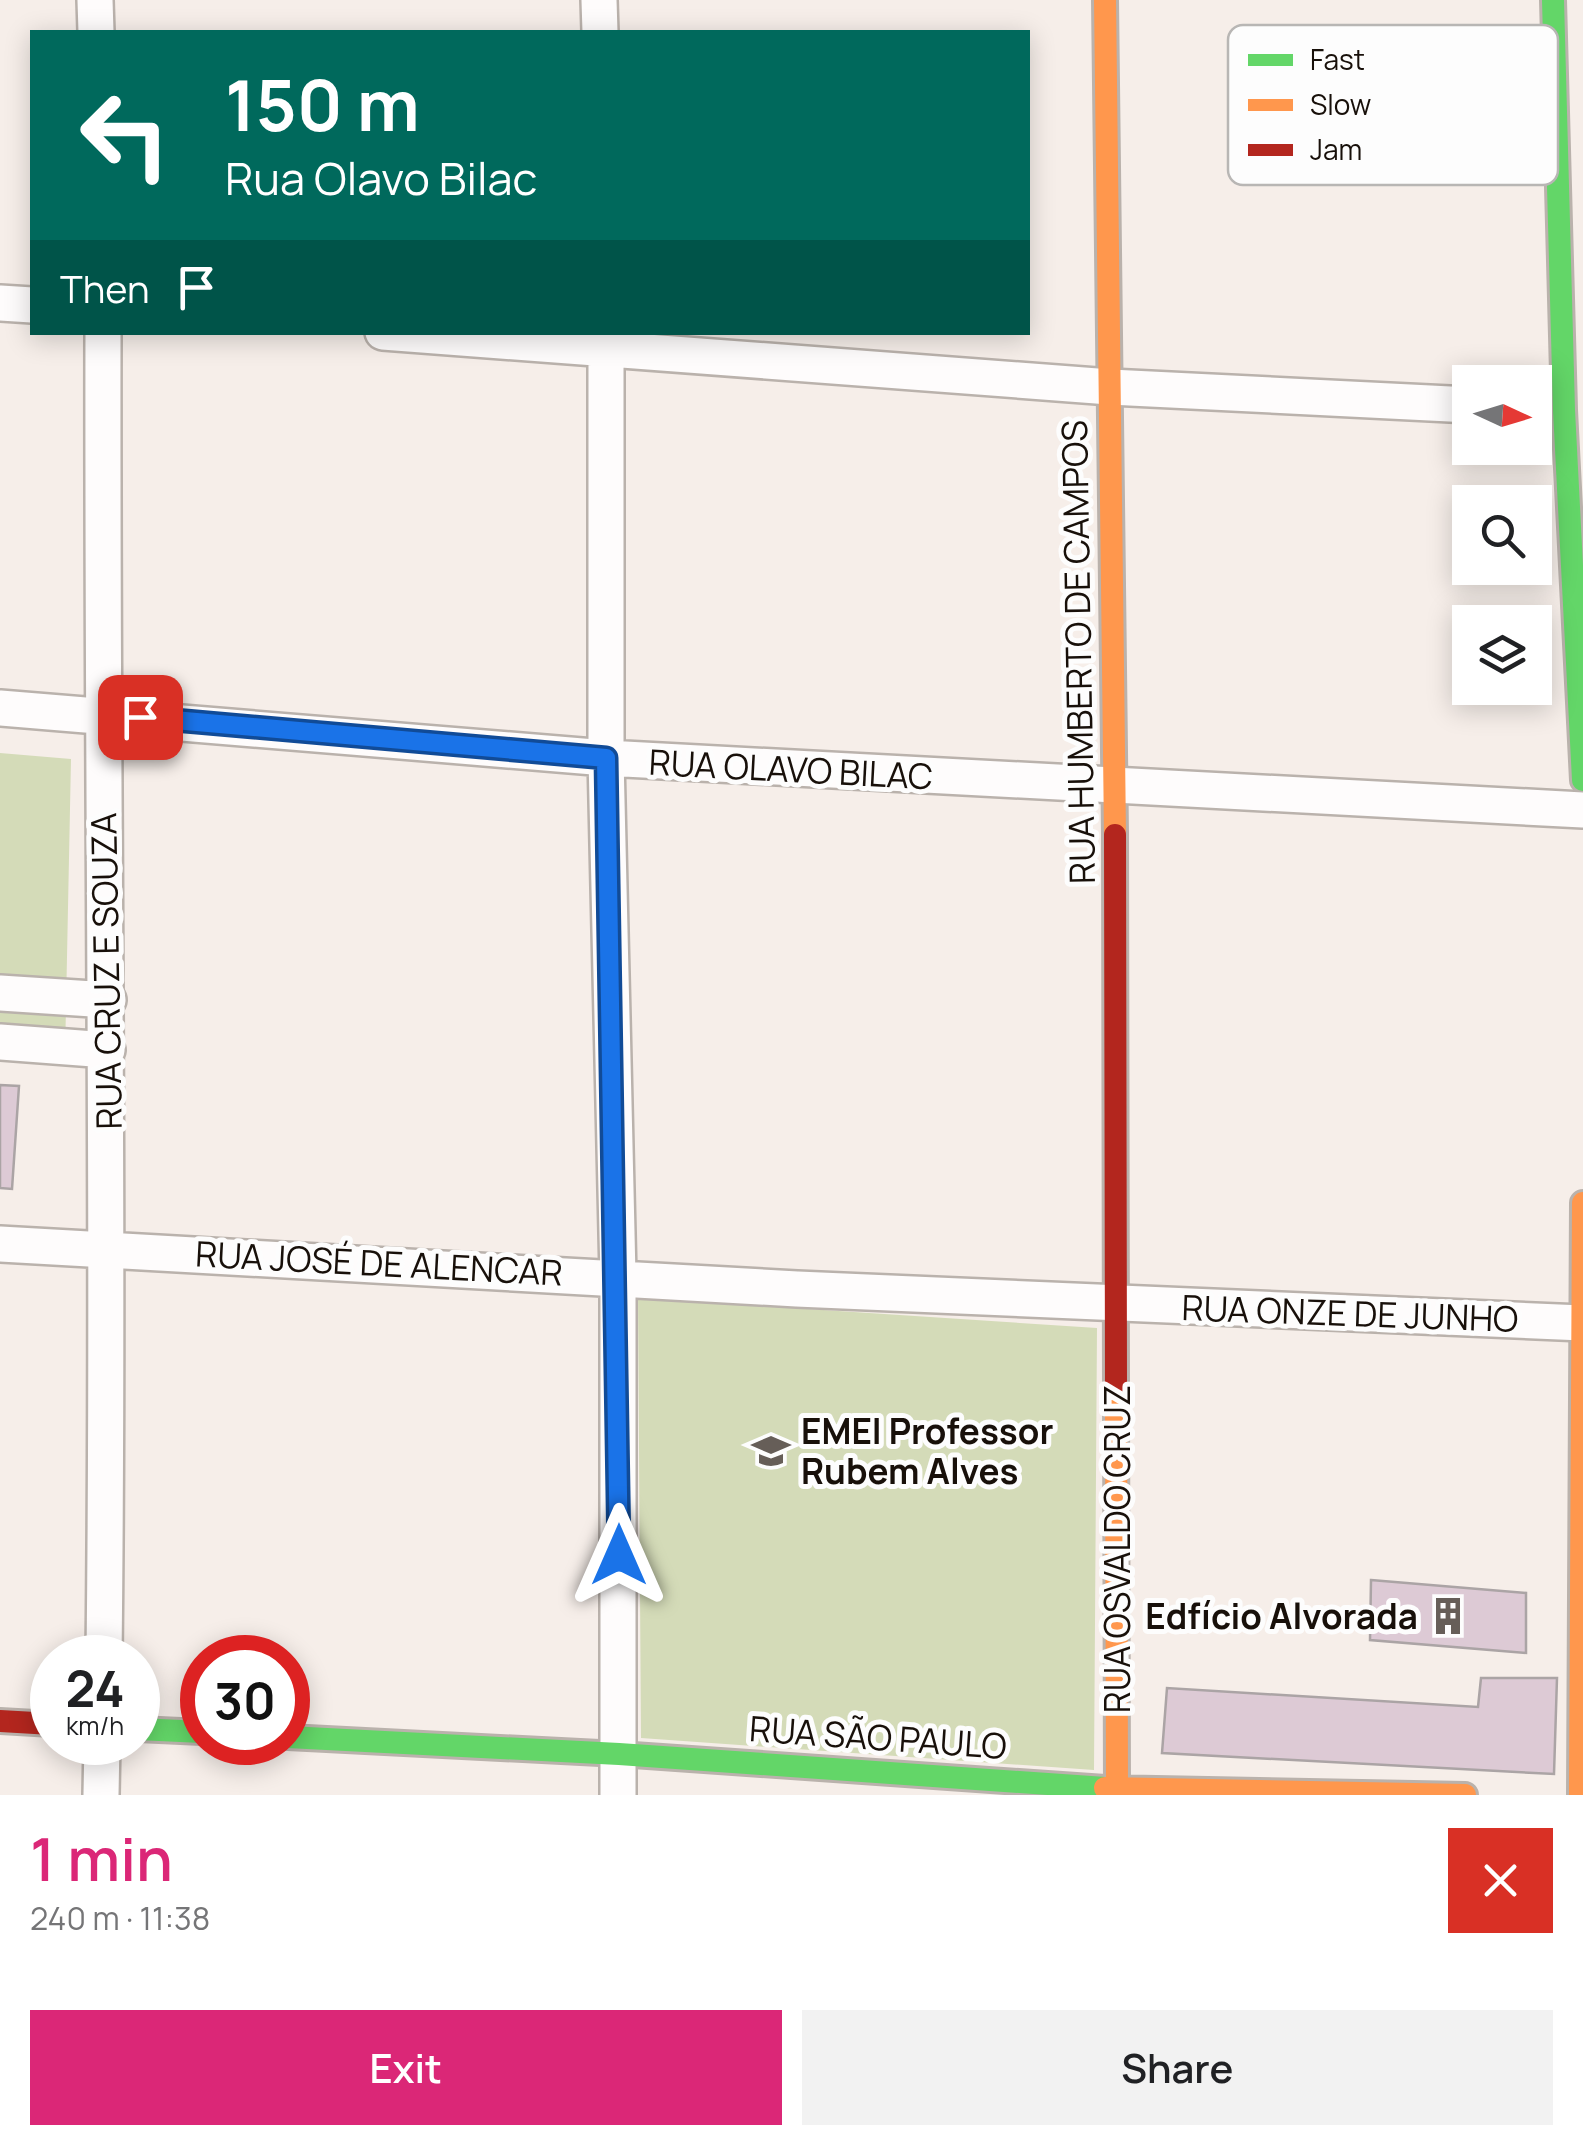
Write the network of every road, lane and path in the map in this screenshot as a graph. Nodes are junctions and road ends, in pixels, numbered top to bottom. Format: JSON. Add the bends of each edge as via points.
{"nodes":[{"id":1,"x":95,"y":0,"type":"edge"},
{"id":2,"x":599,"y":0,"type":"edge"},
{"id":3,"x":1104,"y":0,"type":"edge"},
{"id":4,"x":1553,"y":0,"type":"edge"},
{"id":5,"x":1553,"y":25,"type":"edge"},
{"id":6,"x":96,"y":30,"type":"edge"},
{"id":7,"x":600,"y":30,"type":"edge"},
{"id":8,"x":1583,"y":178,"type":"edge"},
{"id":9,"x":1556,"y":185,"type":"edge"},
{"id":10,"x":1556,"y":200,"type":"junction"},
{"id":11,"x":0,"y":303,"type":"edge"},
{"id":12,"x":30,"y":304,"type":"edge"},
{"id":13,"x":103,"y":335,"type":"edge"},
{"id":14,"x":450,"y":335,"type":"edge"},
{"id":15,"x":606,"y":342,"type":"edge"},
{"id":16,"x":1110,"y":387,"type":"junction"},
{"id":17,"x":1452,"y":405,"type":"edge"},
{"id":18,"x":1561,"y":410,"type":"edge"},
{"id":19,"x":0,"y":708,"type":"edge"},
{"id":20,"x":102,"y":714,"type":"junction"},
{"id":21,"x":606,"y":758,"type":"junction"},
{"id":22,"x":1583,"y":780,"type":"edge"},
{"id":23,"x":1115,"y":788,"type":"junction"},
{"id":24,"x":1583,"y":810,"type":"edge"},
{"id":25,"x":0,"y":993,"type":"edge"},
{"id":26,"x":108,"y":1000,"type":"junction"},
{"id":27,"x":0,"y":1042,"type":"edge"},
{"id":28,"x":107,"y":1050,"type":"junction"},
{"id":29,"x":1583,"y":1203,"type":"edge"},
{"id":30,"x":0,"y":1244,"type":"edge"},
{"id":31,"x":109,"y":1248,"type":"junction"},
{"id":32,"x":618,"y":1276,"type":"junction"},
{"id":33,"x":1118,"y":1304,"type":"junction"},
{"id":34,"x":1583,"y":1323,"type":"edge"},
{"id":35,"x":104,"y":1635,"type":"edge"},
{"id":36,"x":0,"y":1721,"type":"edge"},
{"id":37,"x":30,"y":1723,"type":"edge"},
{"id":38,"x":310,"y":1738,"type":"edge"},
{"id":39,"x":620,"y":1754,"type":"junction"},
{"id":40,"x":102,"y":1765,"type":"edge"},
{"id":41,"x":1117,"y":1792,"type":"edge"},
{"id":42,"x":101,"y":1795,"type":"edge"},
{"id":43,"x":618,"y":1795,"type":"edge"},
{"id":44,"x":1465,"y":1795,"type":"edge"},
{"id":45,"x":1580,"y":1795,"type":"edge"}],
"edges":[{"from":1,"to":6,"type":"street"},
{"from":2,"to":7,"type":"street"},
{"from":3,"to":16,"type":"main road","name":"RUA HUMBERTO DE CAMPOS"},
{"from":4,"to":5,"type":"main road"},
{"from":8,"to":10,"type":"main road"},
{"from":9,"to":10,"type":"main road"},
{"from":10,"to":18,"type":"main road"},
{"from":11,"to":12,"type":"street"},
{"from":13,"to":20,"type":"street","name":"RUA CRUZ E SOUZA"},
{"from":14,"to":15,"type":"street"},
{"from":15,"to":16,"type":"street"},
{"from":15,"to":21,"type":"street"},
{"from":16,"to":17,"type":"street"},
{"from":16,"to":23,"type":"main road","name":"RUA HUMBERTO DE CAMPOS"},
{"from":18,"to":22,"type":"main road"},
{"from":19,"to":20,"type":"street","name":"RUA OLAVO BILAC"},
{"from":20,"to":21,"type":"street","name":"RUA OLAVO BILAC"},
{"from":20,"to":26,"type":"street","name":"RUA CRUZ E SOUZA"},
{"from":21,"to":23,"type":"street","name":"RUA OLAVO BILAC"},
{"from":21,"to":32,"type":"street"},
{"from":23,"to":24,"type":"street","name":"RUA OLAVO BILAC"},
{"from":23,"to":33,"type":"main road","name":"RUA HUMBERTO DE CAMPOS"},
{"from":25,"to":26,"type":"street"},
{"from":26,"to":28,"type":"street","name":"RUA CRUZ E SOUZA"},
{"from":27,"to":28,"type":"street"},
{"from":28,"to":31,"type":"street","name":"RUA CRUZ E SOUZA"},
{"from":29,"to":34,"type":"main road"},
{"from":30,"to":31,"type":"street","name":"RUA JOSÉ DE ALENCAR"},
{"from":31,"to":32,"type":"street","name":"RUA JOSÉ DE ALENCAR"},
{"from":31,"to":35,"type":"street","name":"RUA CRUZ E SOUZA"},
{"from":32,"to":33,"type":"street","name":"RUA JOSÉ DE ALENCAR"},
{"from":32,"to":39,"type":"street"},
{"from":33,"to":34,"type":"street","name":"RUA ONZE DE JUNHO"},
{"from":33,"to":41,"type":"main road","name":"RUA OSVALDO CRUZ"},
{"from":34,"to":45,"type":"main road"},
{"from":36,"to":37,"type":"main road"},
{"from":38,"to":39,"type":"main road","name":"RUA SÃO PAULO"},
{"from":39,"to":41,"type":"main road","name":"RUA SÃO PAULO"},
{"from":39,"to":43,"type":"street"},
{"from":40,"to":42,"type":"street"},
{"from":41,"to":44,"type":"main road","name":"RUA SÃO PAULO"}]}
